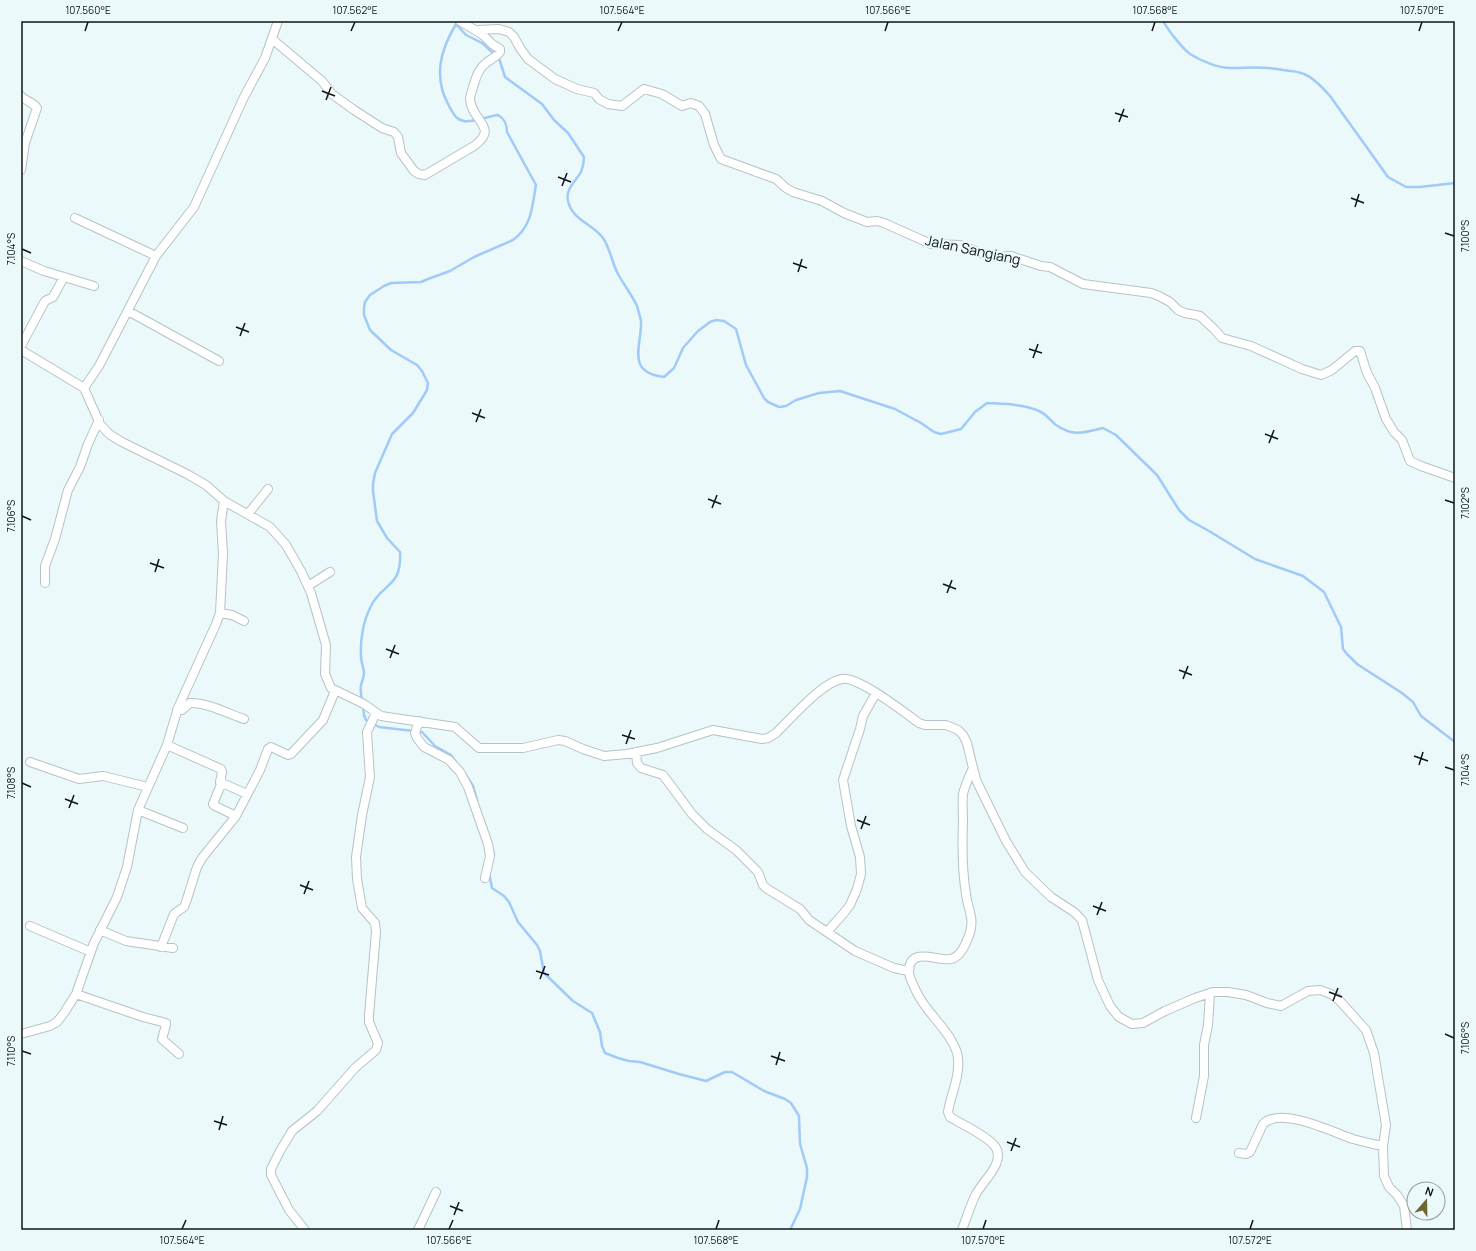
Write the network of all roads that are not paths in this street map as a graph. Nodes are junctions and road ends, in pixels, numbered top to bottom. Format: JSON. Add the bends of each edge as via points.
{"nodes":[{"id":1,"x":268,"y":21,"type":"edge"},
{"id":2,"x":460,"y":21,"type":"edge"},
{"id":3,"x":277,"y":23,"type":"edge"},
{"id":4,"x":477,"y":30,"type":"junction"},
{"id":5,"x":272,"y":38,"type":"junction"},
{"id":6,"x":21,"y":96,"type":"edge"},
{"id":7,"x":21,"y":170,"type":"edge"},
{"id":8,"x":75,"y":218,"type":"dead end"},
{"id":9,"x":156,"y":256,"type":"junction"},
{"id":10,"x":21,"y":261,"type":"edge"},
{"id":11,"x":64,"y":277,"type":"junction"},
{"id":12,"x":94,"y":286,"type":"dead end"},
{"id":13,"x":128,"y":311,"type":"junction"},
{"id":14,"x":21,"y":346,"type":"edge"},
{"id":15,"x":21,"y":350,"type":"edge"},
{"id":16,"x":219,"y":361,"type":"dead end"},
{"id":17,"x":84,"y":388,"type":"junction"},
{"id":18,"x":99,"y":420,"type":"junction"},
{"id":19,"x":1455,"y":478,"type":"edge"},
{"id":20,"x":268,"y":489,"type":"dead end"},
{"id":21,"x":224,"y":501,"type":"junction"},
{"id":22,"x":248,"y":514,"type":"junction"},
{"id":23,"x":330,"y":572,"type":"dead end"},
{"id":24,"x":45,"y":584,"type":"dead end"},
{"id":25,"x":308,"y":586,"type":"junction"},
{"id":26,"x":220,"y":613,"type":"junction"},
{"id":27,"x":244,"y":620,"type":"dead end"},
{"id":28,"x":335,"y":691,"type":"junction"},
{"id":29,"x":876,"y":693,"type":"junction"},
{"id":30,"x":177,"y":710,"type":"junction"},
{"id":31,"x":374,"y":716,"type":"junction"},
{"id":32,"x":244,"y":719,"type":"dead end"},
{"id":33,"x":417,"y":727,"type":"junction"},
{"id":34,"x":166,"y":745,"type":"junction"},
{"id":35,"x":636,"y":752,"type":"junction"},
{"id":36,"x":30,"y":762,"type":"dead end"},
{"id":37,"x":973,"y":768,"type":"junction"},
{"id":38,"x":222,"y":782,"type":"junction"},
{"id":39,"x":148,"y":787,"type":"junction"},
{"id":40,"x":247,"y":794,"type":"junction"},
{"id":41,"x":138,"y":810,"type":"junction"},
{"id":42,"x":236,"y":816,"type":"junction"},
{"id":43,"x":183,"y":828,"type":"dead end"},
{"id":44,"x":485,"y":878,"type":"dead end"},
{"id":45,"x":30,"y":926,"type":"dead end"},
{"id":46,"x":100,"y":930,"type":"junction"},
{"id":47,"x":827,"y":932,"type":"junction"},
{"id":48,"x":161,"y":947,"type":"junction"},
{"id":49,"x":173,"y":948,"type":"dead end"},
{"id":50,"x":91,"y":952,"type":"junction"},
{"id":51,"x":909,"y":971,"type":"junction"},
{"id":52,"x":1210,"y":993,"type":"junction"},
{"id":53,"x":76,"y":994,"type":"junction"},
{"id":54,"x":21,"y":1034,"type":"edge"},
{"id":55,"x":179,"y":1054,"type":"dead end"},
{"id":56,"x":1196,"y":1118,"type":"dead end"},
{"id":57,"x":1383,"y":1146,"type":"junction"},
{"id":58,"x":1240,"y":1153,"type":"dead end"},
{"id":59,"x":436,"y":1192,"type":"dead end"},
{"id":60,"x":305,"y":1230,"type":"edge"},
{"id":61,"x":418,"y":1230,"type":"edge"},
{"id":62,"x":962,"y":1230,"type":"edge"},
{"id":63,"x":1407,"y":1230,"type":"edge"}],
"edges":[{"from":1,"to":3,"type":"street"},
{"from":2,"to":4,"type":"street"},
{"from":3,"to":5,"type":"street"},
{"from":4,"to":5,"type":"street","via":[[500,49],[498,55],[480,69],[470,99],[473,110],[486,129],[484,137],[474,146],[422,175],[414,171],[401,153],[398,137],[394,132],[382,128],[332,94],[322,81]]},
{"from":4,"to":19,"type":"street","name":"Jalan Sangiang","via":[[500,29],[512,34],[528,58],[545,72],[577,89],[594,94],[608,104],[622,106],[644,89],[662,94],[682,106],[699,106],[705,114],[721,159],[776,179],[793,192],[822,201],[867,222],[884,223],[931,244],[960,245],[983,254],[1011,256],[1050,267],[1083,284],[1151,293],[1170,302],[1178,310],[1200,316],[1222,338],[1251,346],[1316,374],[1326,374],[1355,351],[1360,351],[1386,419],[1402,440],[1410,461]]},
{"from":5,"to":9,"type":"street","via":[[265,58],[244,97],[194,207]]},
{"from":6,"to":7,"type":"street","via":[[37,108],[25,143]]},
{"from":8,"to":9,"type":"street"},
{"from":9,"to":13,"type":"street"},
{"from":10,"to":11,"type":"street"},
{"from":11,"to":12,"type":"street"},
{"from":11,"to":14,"type":"street","via":[[53,297],[45,301]]},
{"from":13,"to":16,"type":"street"},
{"from":13,"to":17,"type":"street","via":[[99,366]]},
{"from":15,"to":17,"type":"street"},
{"from":17,"to":18,"type":"street"},
{"from":18,"to":21,"type":"street","via":[[109,434],[206,485]]},
{"from":18,"to":24,"type":"street","via":[[68,490],[45,566]]},
{"from":20,"to":22,"type":"street"},
{"from":21,"to":22,"type":"street"},
{"from":21,"to":26,"type":"street","via":[[221,521],[223,554]]},
{"from":22,"to":25,"type":"street","via":[[270,527],[286,545]]},
{"from":23,"to":25,"type":"street"},
{"from":25,"to":28,"type":"street","via":[[326,645],[325,674]]},
{"from":26,"to":27,"type":"street"},
{"from":26,"to":30,"type":"street"},
{"from":28,"to":31,"type":"street","via":[[364,704]]},
{"from":28,"to":40,"type":"street","via":[[323,720],[291,754],[270,748]]},
{"from":29,"to":35,"type":"street","via":[[852,680],[840,679],[826,686],[768,738],[713,730]]},
{"from":29,"to":37,"type":"street","via":[[918,723],[946,725],[958,730],[967,743]]},
{"from":29,"to":47,"type":"street","via":[[862,720],[843,780],[851,826],[860,857],[859,881],[850,905]]},
{"from":30,"to":32,"type":"street","via":[[195,703]]},
{"from":30,"to":34,"type":"street"},
{"from":31,"to":33,"type":"street","via":[[386,717]]},
{"from":31,"to":60,"type":"street","via":[[366,732],[370,777],[356,856],[362,908],[376,927],[369,1022],[378,1046],[317,1110],[292,1131],[273,1163],[271,1175],[289,1210]]},
{"from":33,"to":35,"type":"street","via":[[455,727],[479,748],[523,748],[558,740],[604,756]]},
{"from":33,"to":44,"type":"street","via":[[417,738],[424,747],[449,760],[460,772],[468,787],[488,844],[490,856]]},
{"from":34,"to":38,"type":"street","via":[[221,769]]},
{"from":34,"to":39,"type":"street"},
{"from":35,"to":47,"type":"street","via":[[638,766],[663,775],[692,814],[707,829],[736,850],[758,872],[766,888],[800,909],[809,920]]},
{"from":36,"to":39,"type":"street","via":[[79,779],[103,776]]},
{"from":37,"to":51,"type":"street","via":[[963,795],[962,863],[972,921],[968,938],[956,957],[943,959],[919,956]]},
{"from":37,"to":52,"type":"street","via":[[977,782],[1006,841],[1025,872],[1082,920],[1098,980],[1110,1006],[1119,1017],[1132,1024],[1143,1023]]},
{"from":38,"to":40,"type":"street"},
{"from":38,"to":42,"type":"street","via":[[213,804]]},
{"from":39,"to":41,"type":"street"},
{"from":40,"to":42,"type":"street"},
{"from":41,"to":43,"type":"street"},
{"from":41,"to":46,"type":"street","via":[[124,877]]},
{"from":42,"to":48,"type":"street","via":[[202,858],[186,902],[174,914]]},
{"from":45,"to":50,"type":"street"},
{"from":46,"to":48,"type":"street","via":[[126,941]]},
{"from":46,"to":50,"type":"street"},
{"from":47,"to":51,"type":"street","via":[[855,951],[894,968]]},
{"from":48,"to":49,"type":"street"},
{"from":50,"to":53,"type":"street"},
{"from":51,"to":62,"type":"street","via":[[918,995],[949,1038],[958,1056],[959,1069],[948,1112],[950,1117],[995,1146],[998,1155],[996,1166],[975,1195]]},
{"from":52,"to":56,"type":"street","via":[[1204,1044],[1204,1076]]},
{"from":52,"to":57,"type":"street","via":[[1246,995],[1278,1006],[1308,992],[1320,990],[1339,1000],[1366,1030],[1374,1053],[1386,1125]]},
{"from":53,"to":54,"type":"street","via":[[57,1022]]},
{"from":53,"to":55,"type":"street","via":[[166,1023],[162,1039]]},
{"from":57,"to":58,"type":"street","via":[[1330,1131],[1315,1124],[1281,1118],[1270,1119],[1263,1124],[1250,1152]]},
{"from":57,"to":63,"type":"street","via":[[1384,1176],[1404,1206]]},
{"from":59,"to":61,"type":"street"}]}
